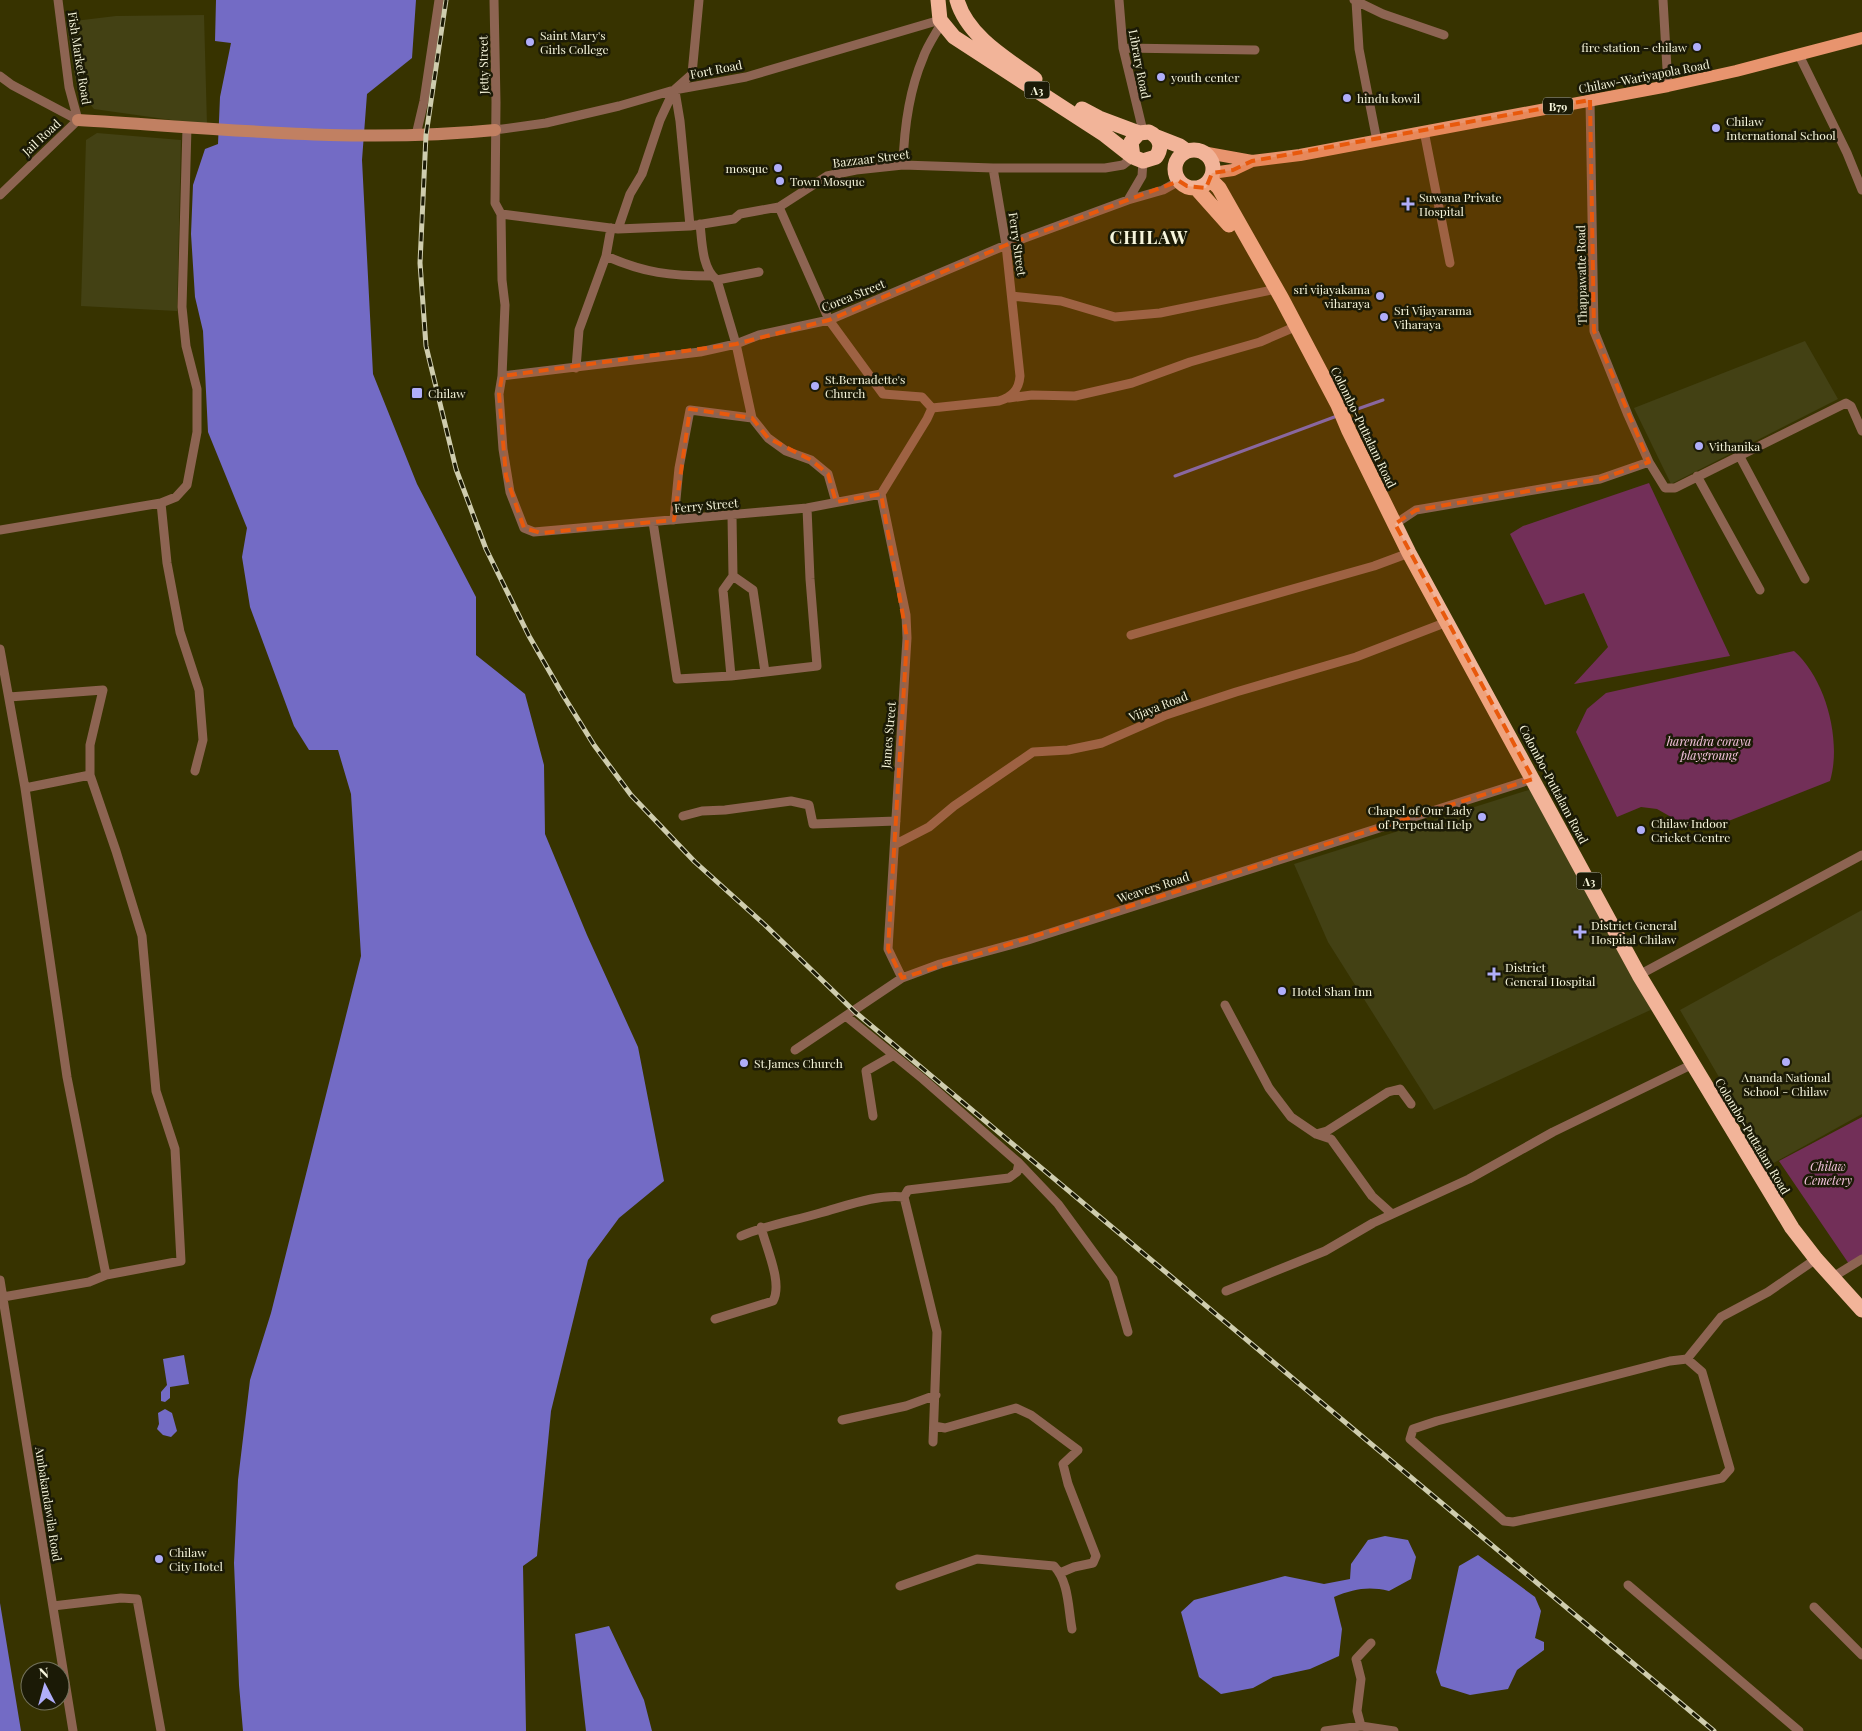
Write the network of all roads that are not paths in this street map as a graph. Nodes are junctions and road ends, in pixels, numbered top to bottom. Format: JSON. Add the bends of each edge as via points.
{"nodes":[{"id":1,"x":58,"y":0,"type":"edge"},
{"id":2,"x":439,"y":0,"type":"edge"},
{"id":3,"x":494,"y":0,"type":"edge"},
{"id":4,"x":699,"y":0,"type":"edge"},
{"id":5,"x":1119,"y":0,"type":"edge"},
{"id":6,"x":1355,"y":0,"type":"edge"},
{"id":7,"x":1663,"y":0,"type":"edge"},
{"id":8,"x":959,"y":5,"type":"edge"},
{"id":9,"x":940,"y":15,"type":"edge"},
{"id":10,"x":1444,"y":34,"type":"dead end"},
{"id":11,"x":1862,"y":38,"type":"edge"},
{"id":12,"x":1123,"y":48,"type":"junction"},
{"id":13,"x":1255,"y":50,"type":"dead end"},
{"id":14,"x":1799,"y":55,"type":"junction"},
{"id":15,"x":0,"y":76,"type":"edge"},
{"id":16,"x":1668,"y":86,"type":"junction"},
{"id":17,"x":674,"y":90,"type":"junction"},
{"id":18,"x":1590,"y":100,"type":"junction"},
{"id":19,"x":78,"y":120,"type":"junction"},
{"id":20,"x":187,"y":127,"type":"junction"},
{"id":21,"x":495,"y":130,"type":"junction"},
{"id":22,"x":1424,"y":131,"type":"junction"},
{"id":23,"x":1146,"y":134,"type":"junction"},
{"id":24,"x":416,"y":135,"type":"junction"},
{"id":25,"x":1377,"y":141,"type":"junction"},
{"id":26,"x":1194,"y":151,"type":"junction"},
{"id":27,"x":1138,"y":159,"type":"junction"},
{"id":28,"x":1252,"y":161,"type":"junction"},
{"id":29,"x":904,"y":165,"type":"junction"},
{"id":30,"x":993,"y":168,"type":"junction"},
{"id":31,"x":1211,"y":176,"type":"junction"},
{"id":32,"x":1179,"y":181,"type":"junction"},
{"id":33,"x":1196,"y":188,"type":"junction"},
{"id":34,"x":1862,"y":190,"type":"edge"},
{"id":35,"x":0,"y":195,"type":"edge"},
{"id":36,"x":1128,"y":200,"type":"junction"},
{"id":37,"x":779,"y":207,"type":"junction"},
{"id":38,"x":501,"y":214,"type":"junction"},
{"id":39,"x":695,"y":225,"type":"junction"},
{"id":40,"x":615,"y":229,"type":"junction"},
{"id":41,"x":1006,"y":245,"type":"junction"},
{"id":42,"x":1254,"y":252,"type":"junction"},
{"id":43,"x":606,"y":256,"type":"junction"},
{"id":44,"x":1450,"y":263,"type":"dead end"},
{"id":45,"x":759,"y":272,"type":"dead end"},
{"id":46,"x":714,"y":278,"type":"junction"},
{"id":47,"x":1277,"y":289,"type":"junction"},
{"id":48,"x":1012,"y":296,"type":"junction"},
{"id":49,"x":829,"y":320,"type":"junction"},
{"id":50,"x":1297,"y":326,"type":"junction"},
{"id":51,"x":736,"y":344,"type":"junction"},
{"id":52,"x":576,"y":368,"type":"junction"},
{"id":53,"x":502,"y":376,"type":"junction"},
{"id":54,"x":1008,"y":398,"type":"junction"},
{"id":55,"x":932,"y":408,"type":"junction"},
{"id":56,"x":752,"y":418,"type":"junction"},
{"id":57,"x":1862,"y":430,"type":"edge"},
{"id":58,"x":1739,"y":455,"type":"junction"},
{"id":59,"x":1649,"y":462,"type":"junction"},
{"id":60,"x":1697,"y":476,"type":"junction"},
{"id":61,"x":881,"y":494,"type":"junction"},
{"id":62,"x":161,"y":502,"type":"junction"},
{"id":63,"x":836,"y":502,"type":"junction"},
{"id":64,"x":808,"y":508,"type":"junction"},
{"id":65,"x":732,"y":516,"type":"junction"},
{"id":66,"x":674,"y":520,"type":"junction"},
{"id":67,"x":653,"y":522,"type":"junction"},
{"id":68,"x":1395,"y":524,"type":"junction"},
{"id":69,"x":0,"y":530,"type":"edge"},
{"id":70,"x":1409,"y":553,"type":"junction"},
{"id":71,"x":733,"y":576,"type":"junction"},
{"id":72,"x":1805,"y":580,"type":"dead end"},
{"id":73,"x":1760,"y":590,"type":"dead end"},
{"id":74,"x":1448,"y":622,"type":"junction"},
{"id":75,"x":1131,"y":635,"type":"dead end"},
{"id":76,"x":0,"y":649,"type":"edge"},
{"id":77,"x":765,"y":672,"type":"junction"},
{"id":78,"x":731,"y":676,"type":"junction"},
{"id":79,"x":9,"y":697,"type":"junction"},
{"id":80,"x":195,"y":771,"type":"dead end"},
{"id":81,"x":90,"y":775,"type":"junction"},
{"id":82,"x":1533,"y":779,"type":"junction"},
{"id":83,"x":25,"y":788,"type":"junction"},
{"id":84,"x":683,"y":816,"type":"dead end"},
{"id":85,"x":896,"y":820,"type":"junction"},
{"id":86,"x":896,"y":844,"type":"junction"},
{"id":87,"x":1862,"y":855,"type":"edge"},
{"id":88,"x":1639,"y":975,"type":"junction"},
{"id":89,"x":902,"y":978,"type":"junction"},
{"id":90,"x":1225,"y":1005,"type":"dead end"},
{"id":91,"x":847,"y":1017,"type":"junction"},
{"id":92,"x":795,"y":1050,"type":"dead end"},
{"id":93,"x":894,"y":1055,"type":"junction"},
{"id":94,"x":1693,"y":1064,"type":"junction"},
{"id":95,"x":1411,"y":1104,"type":"dead end"},
{"id":96,"x":873,"y":1116,"type":"dead end"},
{"id":97,"x":1316,"y":1134,"type":"junction"},
{"id":98,"x":1018,"y":1163,"type":"junction"},
{"id":99,"x":904,"y":1198,"type":"junction"},
{"id":100,"x":1392,"y":1214,"type":"junction"},
{"id":101,"x":761,"y":1227,"type":"junction"},
{"id":102,"x":741,"y":1236,"type":"dead end"},
{"id":103,"x":1816,"y":1259,"type":"junction"},
{"id":104,"x":1862,"y":1259,"type":"edge"},
{"id":105,"x":106,"y":1275,"type":"junction"},
{"id":106,"x":1833,"y":1277,"type":"junction"},
{"id":107,"x":0,"y":1280,"type":"edge"},
{"id":108,"x":1226,"y":1291,"type":"dead end"},
{"id":109,"x":3,"y":1297,"type":"junction"},
{"id":110,"x":1862,"y":1310,"type":"edge"},
{"id":111,"x":715,"y":1319,"type":"dead end"},
{"id":112,"x":1128,"y":1332,"type":"dead end"},
{"id":113,"x":1687,"y":1359,"type":"junction"},
{"id":114,"x":936,"y":1395,"type":"junction"},
{"id":115,"x":842,"y":1420,"type":"dead end"},
{"id":116,"x":934,"y":1426,"type":"junction"},
{"id":117,"x":933,"y":1442,"type":"dead end"},
{"id":118,"x":1060,"y":1573,"type":"junction"},
{"id":119,"x":900,"y":1586,"type":"dead end"},
{"id":120,"x":1628,"y":1586,"type":"dead end"},
{"id":121,"x":53,"y":1606,"type":"junction"},
{"id":122,"x":1814,"y":1607,"type":"dead end"},
{"id":123,"x":1072,"y":1629,"type":"dead end"},
{"id":124,"x":1371,"y":1643,"type":"dead end"},
{"id":125,"x":1862,"y":1655,"type":"edge"},
{"id":126,"x":1361,"y":1726,"type":"junction"},
{"id":127,"x":74,"y":1731,"type":"edge"},
{"id":128,"x":161,"y":1731,"type":"edge"},
{"id":129,"x":1325,"y":1731,"type":"edge"},
{"id":130,"x":1394,"y":1731,"type":"edge"},
{"id":131,"x":1799,"y":1731,"type":"edge"}],
"edges":[{"from":1,"to":19,"type":"street","name":"Fish Market Road","via":[[69,87]]},
{"from":2,"to":24,"type":"street"},
{"from":3,"to":21,"type":"street","name":"Jetty Street"},
{"from":4,"to":17,"type":"street","via":[[692,74]]},
{"from":5,"to":12,"type":"street","name":"Library Road"},
{"from":6,"to":10,"type":"street","via":[[1383,14]]},
{"from":6,"to":25,"type":"street","via":[[1359,49]]},
{"from":7,"to":16,"type":"street"},
{"from":8,"to":9,"type":"highway","number":"A3","via":[[962,19],[957,26],[949,28]]},
{"from":8,"to":23,"type":"highway","number":"A3","via":[[987,43],[1054,92],[1099,118]]},
{"from":9,"to":17,"type":"street","name":"Fort Road","via":[[746,77]]},
{"from":9,"to":27,"type":"highway","number":"A3","via":[[954,37]]},
{"from":9,"to":29,"type":"street","via":[[916,76],[906,123]]},
{"from":11,"to":14,"type":"main road","name":"Chilaw-Wariyapola Road","number":"B79"},
{"from":12,"to":13,"type":"street"},
{"from":12,"to":23,"type":"street","name":"Library Road"},
{"from":14,"to":16,"type":"main road","name":"Chilaw-Wariyapola Road","number":"B79"},
{"from":14,"to":34,"type":"street"},
{"from":15,"to":19,"type":"street"},
{"from":16,"to":18,"type":"main road","name":"Chilaw-Wariyapola Road","number":"B79"},
{"from":17,"to":21,"type":"street","name":"Fort Road","via":[[564,119]]},
{"from":17,"to":39,"type":"street"},
{"from":17,"to":40,"type":"street","via":[[642,174]]},
{"from":18,"to":22,"type":"main road","name":"Chilaw-Wariyapola Road","number":"B79"},
{"from":18,"to":59,"type":"street","name":"Thappawatte Road","via":[[1594,331]]},
{"from":19,"to":20,"type":"street"},
{"from":19,"to":35,"type":"street","name":"Jail Road"},
{"from":20,"to":24,"type":"street"},
{"from":20,"to":62,"type":"street","via":[[182,307],[186,346],[197,389],[197,432],[187,485],[176,497]]},
{"from":21,"to":24,"type":"street"},
{"from":21,"to":38,"type":"street","name":"Ferry Street","via":[[494,203]]},
{"from":22,"to":25,"type":"main road","name":"Chilaw-Wariyapola Road","number":"B79"},
{"from":22,"to":44,"type":"street"},
{"from":23,"to":26,"type":"highway","number":"A3"},
{"from":23,"to":27,"type":"highway","via":[[1131,142]]},
{"from":23,"to":27,"type":"highway","via":[[1160,142],[1159,152],[1152,160]]},
{"from":25,"to":28,"type":"main road","name":"Chilaw-Wariyapola Road","number":"B79"},
{"from":26,"to":28,"type":"main road","number":"B79"},
{"from":26,"to":31,"type":"highway","via":[[1212,163]]},
{"from":26,"to":32,"type":"highway","via":[[1178,158],[1175,164]]},
{"from":27,"to":30,"type":"street","name":"Bazzaar Street","via":[[1114,167]]},
{"from":27,"to":36,"type":"street","via":[[1142,176]]},
{"from":28,"to":31,"type":"main road","number":"B79"},
{"from":29,"to":30,"type":"street","name":"Bazzaar Street"},
{"from":29,"to":37,"type":"street","name":"Bazzaar Street","via":[[827,176]]},
{"from":30,"to":41,"type":"street","name":"Ferry Street"},
{"from":31,"to":33,"type":"highway"},
{"from":31,"to":42,"type":"highway","name":"Colombo-Puttalam Road","number":"A3"},
{"from":32,"to":33,"type":"highway"},
{"from":32,"to":36,"type":"street","name":"Corea Street","via":[[1163,190]]},
{"from":33,"to":42,"type":"highway","name":"Colombo-Puttalam Road","number":"A3"},
{"from":36,"to":41,"type":"street","name":"Corea Street"},
{"from":37,"to":39,"type":"street","name":"Bazzaar Street"},
{"from":37,"to":49,"type":"street"},
{"from":38,"to":40,"type":"street","name":"Bazzaar Street"},
{"from":38,"to":53,"type":"street","name":"Ferry Street","via":[[505,305]]},
{"from":39,"to":40,"type":"street","name":"Bazzaar Street"},
{"from":39,"to":46,"type":"street"},
{"from":40,"to":43,"type":"street"},
{"from":41,"to":48,"type":"street","name":"Ferry Street"},
{"from":41,"to":49,"type":"street","name":"Corea Street"},
{"from":42,"to":47,"type":"highway","name":"Colombo-Puttalam Road","number":"A3"},
{"from":43,"to":46,"type":"street","via":[[636,269],[665,275]]},
{"from":43,"to":52,"type":"street","via":[[579,330]]},
{"from":45,"to":46,"type":"street"},
{"from":46,"to":51,"type":"street"},
{"from":47,"to":48,"type":"street","via":[[1177,310],[1115,317],[1061,301]]},
{"from":47,"to":50,"type":"highway","name":"Colombo-Puttalam Road","number":"A3"},
{"from":48,"to":54,"type":"street","name":"Ferry Street","via":[[1020,376],[1019,385]]},
{"from":49,"to":51,"type":"street","name":"Corea Street","via":[[759,335]]},
{"from":49,"to":55,"type":"street","via":[[883,394],[922,397]]},
{"from":50,"to":54,"type":"street","via":[[1260,342],[1132,383],[1075,396]]},
{"from":50,"to":68,"type":"highway","name":"Colombo-Puttalam Road","number":"A3"},
{"from":51,"to":52,"type":"street","name":"Corea Street","via":[[700,352]]},
{"from":51,"to":56,"type":"street"},
{"from":52,"to":53,"type":"street","name":"Corea Street"},
{"from":53,"to":67,"type":"street","name":"Ferry Street","via":[[498,394],[506,476],[524,528],[541,533]]},
{"from":54,"to":55,"type":"street"},
{"from":55,"to":61,"type":"street"},
{"from":56,"to":63,"type":"street","via":[[768,438],[786,451],[811,460],[828,474]]},
{"from":56,"to":66,"type":"street","via":[[690,410],[679,468]]},
{"from":57,"to":58,"type":"street","name":"Thappawatte Road","via":[[1851,406],[1846,403]]},
{"from":58,"to":60,"type":"street","name":"Thappawatte Road"},
{"from":58,"to":72,"type":"street"},
{"from":59,"to":60,"type":"street","name":"Thappawatte Road","via":[[1665,488],[1675,488]]},
{"from":59,"to":68,"type":"street","via":[[1600,479],[1416,510]]},
{"from":60,"to":73,"type":"street"},
{"from":61,"to":63,"type":"street","name":"Ferry Street"},
{"from":61,"to":85,"type":"street","name":"James Street","via":[[906,615]]},
{"from":62,"to":69,"type":"street"},
{"from":62,"to":80,"type":"street","via":[[167,562],[180,632],[199,690],[203,740]]},
{"from":63,"to":64,"type":"street","name":"Ferry Street"},
{"from":64,"to":65,"type":"street","name":"Ferry Street"},
{"from":64,"to":77,"type":"street","via":[[817,666]]},
{"from":65,"to":66,"type":"street","name":"Ferry Street"},
{"from":65,"to":71,"type":"street"},
{"from":66,"to":67,"type":"street","name":"Ferry Street"},
{"from":67,"to":78,"type":"street","via":[[677,679]]},
{"from":68,"to":70,"type":"highway","name":"Colombo-Puttalam Road","number":"A3"},
{"from":70,"to":74,"type":"highway","name":"Colombo-Puttalam Road","number":"A3"},
{"from":70,"to":75,"type":"street","via":[[1374,566]]},
{"from":71,"to":77,"type":"street","via":[[753,590]]},
{"from":71,"to":78,"type":"street","via":[[723,590]]},
{"from":74,"to":82,"type":"highway","name":"Colombo-Puttalam Road","number":"A3"},
{"from":74,"to":86,"type":"street","name":"Vijaya Road","via":[[1356,657],[1166,715],[1102,743],[1068,750],[1033,752],[962,800],[929,827]]},
{"from":76,"to":79,"type":"street"},
{"from":77,"to":78,"type":"street"},
{"from":79,"to":81,"type":"street","via":[[103,690],[90,745]]},
{"from":79,"to":83,"type":"street"},
{"from":81,"to":83,"type":"street"},
{"from":81,"to":105,"type":"street","via":[[142,936],[156,1091],[175,1149],[181,1260]]},
{"from":82,"to":88,"type":"highway","name":"Colombo-Puttalam Road","number":"A3"},
{"from":82,"to":89,"type":"street","name":"Weavers Road"},
{"from":83,"to":105,"type":"street","via":[[67,1077]]},
{"from":84,"to":85,"type":"street","via":[[791,801],[809,806],[813,824]]},
{"from":85,"to":86,"type":"street","name":"James Street"},
{"from":86,"to":89,"type":"street","name":"James Street","via":[[888,949]]},
{"from":87,"to":88,"type":"street"},
{"from":88,"to":94,"type":"highway","name":"Colombo-Puttalam Road","number":"A3"},
{"from":89,"to":91,"type":"street","name":"Weavers Road"},
{"from":90,"to":97,"type":"street","via":[[1268,1088],[1291,1117]]},
{"from":91,"to":92,"type":"street","name":"Weavers Road"},
{"from":91,"to":93,"type":"street"},
{"from":93,"to":96,"type":"street","via":[[866,1071]]},
{"from":93,"to":98,"type":"street"},
{"from":94,"to":100,"type":"street","via":[[1553,1132],[1469,1179]]},
{"from":94,"to":103,"type":"highway","name":"Colombo-Puttalam Road","number":"A3","via":[[1771,1197]]},
{"from":95,"to":97,"type":"street","via":[[1400,1089],[1388,1092],[1327,1132]]},
{"from":97,"to":100,"type":"street","via":[[1331,1139],[1372,1196]]},
{"from":98,"to":99,"type":"street","via":[[1017,1172],[1009,1178],[908,1190]]},
{"from":98,"to":112,"type":"street","via":[[1058,1204],[1113,1279]]},
{"from":99,"to":101,"type":"street","via":[[891,1196]]},
{"from":99,"to":114,"type":"street","via":[[937,1332]]},
{"from":100,"to":108,"type":"street","via":[[1325,1251]]},
{"from":101,"to":102,"type":"street"},
{"from":101,"to":111,"type":"street","via":[[776,1278],[777,1294],[773,1301]]},
{"from":103,"to":106,"type":"highway","name":"Colombo-Puttalam Road","number":"A3"},
{"from":103,"to":113,"type":"street","via":[[1768,1292],[1721,1317]]},
{"from":104,"to":106,"type":"street"},
{"from":105,"to":109,"type":"street","via":[[88,1282]]},
{"from":106,"to":110,"type":"highway","name":"Colombo-Puttalam Road","number":"A3"},
{"from":107,"to":109,"type":"street","name":"Ambakandawila Road"},
{"from":109,"to":121,"type":"street","name":"Ambakandawila Road"},
{"from":113,"to":113,"type":"street","via":[[1702,1372],[1730,1469],[1722,1478],[1513,1522],[1504,1521],[1410,1439],[1413,1429],[1437,1421]]},
{"from":114,"to":115,"type":"street","via":[[906,1406]]},
{"from":114,"to":116,"type":"street"},
{"from":116,"to":117,"type":"street"},
{"from":116,"to":118,"type":"street","via":[[945,1428],[1016,1408],[1031,1414],[1078,1450],[1063,1464],[1096,1556],[1093,1563]]},
{"from":118,"to":119,"type":"street","via":[[1054,1566],[977,1559]]},
{"from":118,"to":123,"type":"street","via":[[1066,1589]]},
{"from":120,"to":131,"type":"street"},
{"from":121,"to":127,"type":"street","name":"Ambakandawila Road"},
{"from":121,"to":128,"type":"street","via":[[137,1599]]},
{"from":122,"to":125,"type":"street"},
{"from":124,"to":126,"type":"street","via":[[1356,1659],[1361,1679],[1357,1711]]},
{"from":126,"to":129,"type":"street"},
{"from":126,"to":130,"type":"street"}]}
